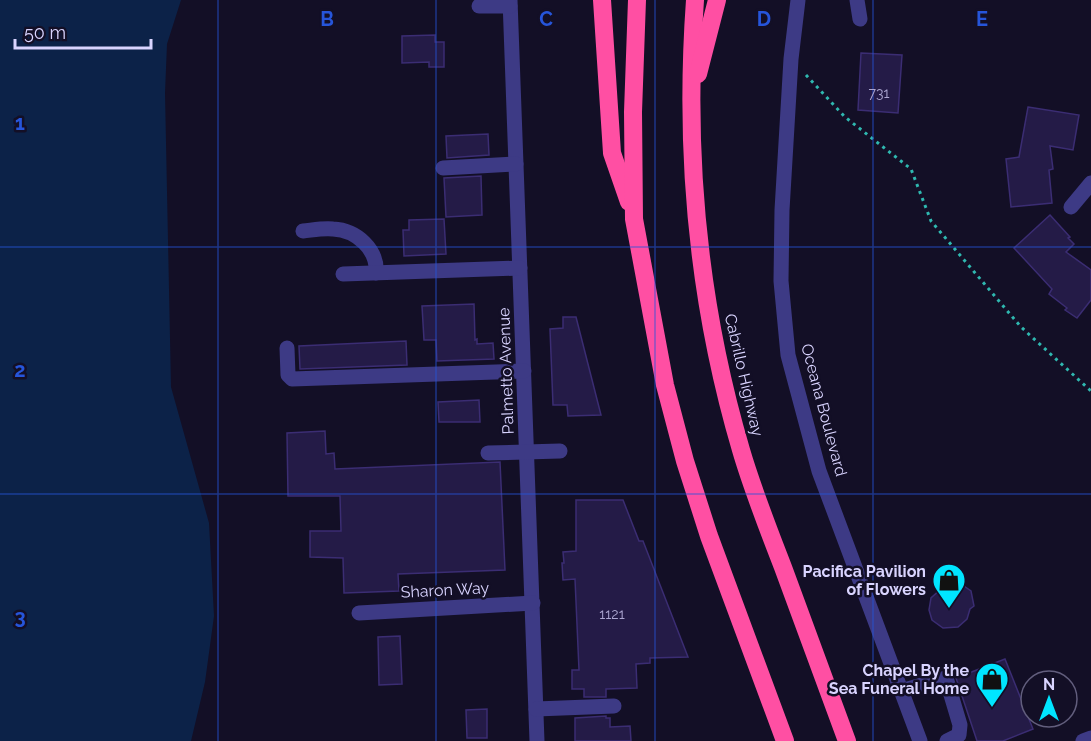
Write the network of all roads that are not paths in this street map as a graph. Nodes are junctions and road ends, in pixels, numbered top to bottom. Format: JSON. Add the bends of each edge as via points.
{"nodes":[{"id":1,"x":602,"y":0,"type":"edge"},
{"id":2,"x":607,"y":0,"type":"edge"},
{"id":3,"x":637,"y":0,"type":"edge"},
{"id":4,"x":695,"y":0,"type":"edge"},
{"id":5,"x":717,"y":0,"type":"edge"},
{"id":6,"x":798,"y":0,"type":"edge"},
{"id":7,"x":857,"y":0,"type":"edge"},
{"id":8,"x":510,"y":3,"type":"edge"},
{"id":9,"x":479,"y":6,"type":"dead end"},
{"id":10,"x":860,"y":19,"type":"dead end"},
{"id":11,"x":608,"y":95,"type":"junction"},
{"id":12,"x":691,"y":105,"type":"junction"},
{"id":13,"x":516,"y":164,"type":"junction"},
{"id":14,"x":443,"y":168,"type":"dead end"},
{"id":15,"x":1091,"y":183,"type":"edge"},
{"id":16,"x":1071,"y":207,"type":"dead end"},
{"id":17,"x":634,"y":219,"type":"junction"},
{"id":18,"x":303,"y":231,"type":"dead end"},
{"id":19,"x":520,"y":267,"type":"junction"},
{"id":20,"x":376,"y":273,"type":"junction"},
{"id":21,"x":343,"y":274,"type":"dead end"},
{"id":22,"x":287,"y":348,"type":"dead end"},
{"id":23,"x":524,"y":371,"type":"junction"},
{"id":24,"x":527,"y":451,"type":"junction"},
{"id":25,"x":560,"y":451,"type":"dead end"},
{"id":26,"x":488,"y":453,"type":"dead end"},
{"id":27,"x":533,"y":603,"type":"junction"},
{"id":28,"x":359,"y":613,"type":"dead end"},
{"id":29,"x":901,"y":691,"type":"junction"},
{"id":30,"x":614,"y":706,"type":"dead end"},
{"id":31,"x":536,"y":710,"type":"junction"},
{"id":32,"x":1091,"y":738,"type":"edge"},
{"id":33,"x":537,"y":741,"type":"edge"},
{"id":34,"x":785,"y":741,"type":"edge"},
{"id":35,"x":847,"y":741,"type":"edge"},
{"id":36,"x":920,"y":741,"type":"edge"},
{"id":37,"x":947,"y":741,"type":"edge"},
{"id":38,"x":1083,"y":741,"type":"edge"}],
"edges":[{"from":1,"to":11,"type":"highway"},
{"from":2,"to":11,"type":"highway"},
{"from":3,"to":17,"type":"highway"},
{"from":4,"to":12,"type":"highway","name":"Cabrillo Highway"},
{"from":5,"to":12,"type":"highway"},
{"from":6,"to":29,"type":"street","name":"Oceana Boulevard","via":[[782,210],[781,281],[788,355],[819,471]]},
{"from":7,"to":10,"type":"street"},
{"from":8,"to":9,"type":"street"},
{"from":8,"to":13,"type":"street","name":"Palmetto Avenue"},
{"from":11,"to":17,"type":"highway","via":[[612,153]]},
{"from":12,"to":35,"type":"highway","name":"Cabrillo Highway","via":[[693,184],[701,261],[724,387],[754,490]]},
{"from":13,"to":14,"type":"street"},
{"from":13,"to":19,"type":"street","name":"Palmetto Avenue"},
{"from":15,"to":16,"type":"street"},
{"from":17,"to":34,"type":"highway","via":[[665,385],[685,461]]},
{"from":18,"to":20,"type":"street","via":[[335,229],[360,239],[371,249]]},
{"from":19,"to":20,"type":"street"},
{"from":19,"to":23,"type":"street","name":"Palmetto Avenue"},
{"from":20,"to":21,"type":"street"},
{"from":22,"to":23,"type":"street","via":[[288,375],[292,379]]},
{"from":23,"to":24,"type":"street","name":"Palmetto Avenue"},
{"from":24,"to":25,"type":"street"},
{"from":24,"to":26,"type":"street"},
{"from":24,"to":27,"type":"street","name":"Palmetto Avenue"},
{"from":27,"to":28,"type":"street","name":"Sharon Way"},
{"from":27,"to":31,"type":"street","name":"Palmetto Avenue"},
{"from":29,"to":36,"type":"street","name":"Oceana Boulevard"},
{"from":29,"to":37,"type":"street","via":[[946,678],[960,725],[958,735]]},
{"from":30,"to":31,"type":"street"},
{"from":31,"to":33,"type":"street","name":"Palmetto Avenue"},
{"from":32,"to":38,"type":"street"}]}
